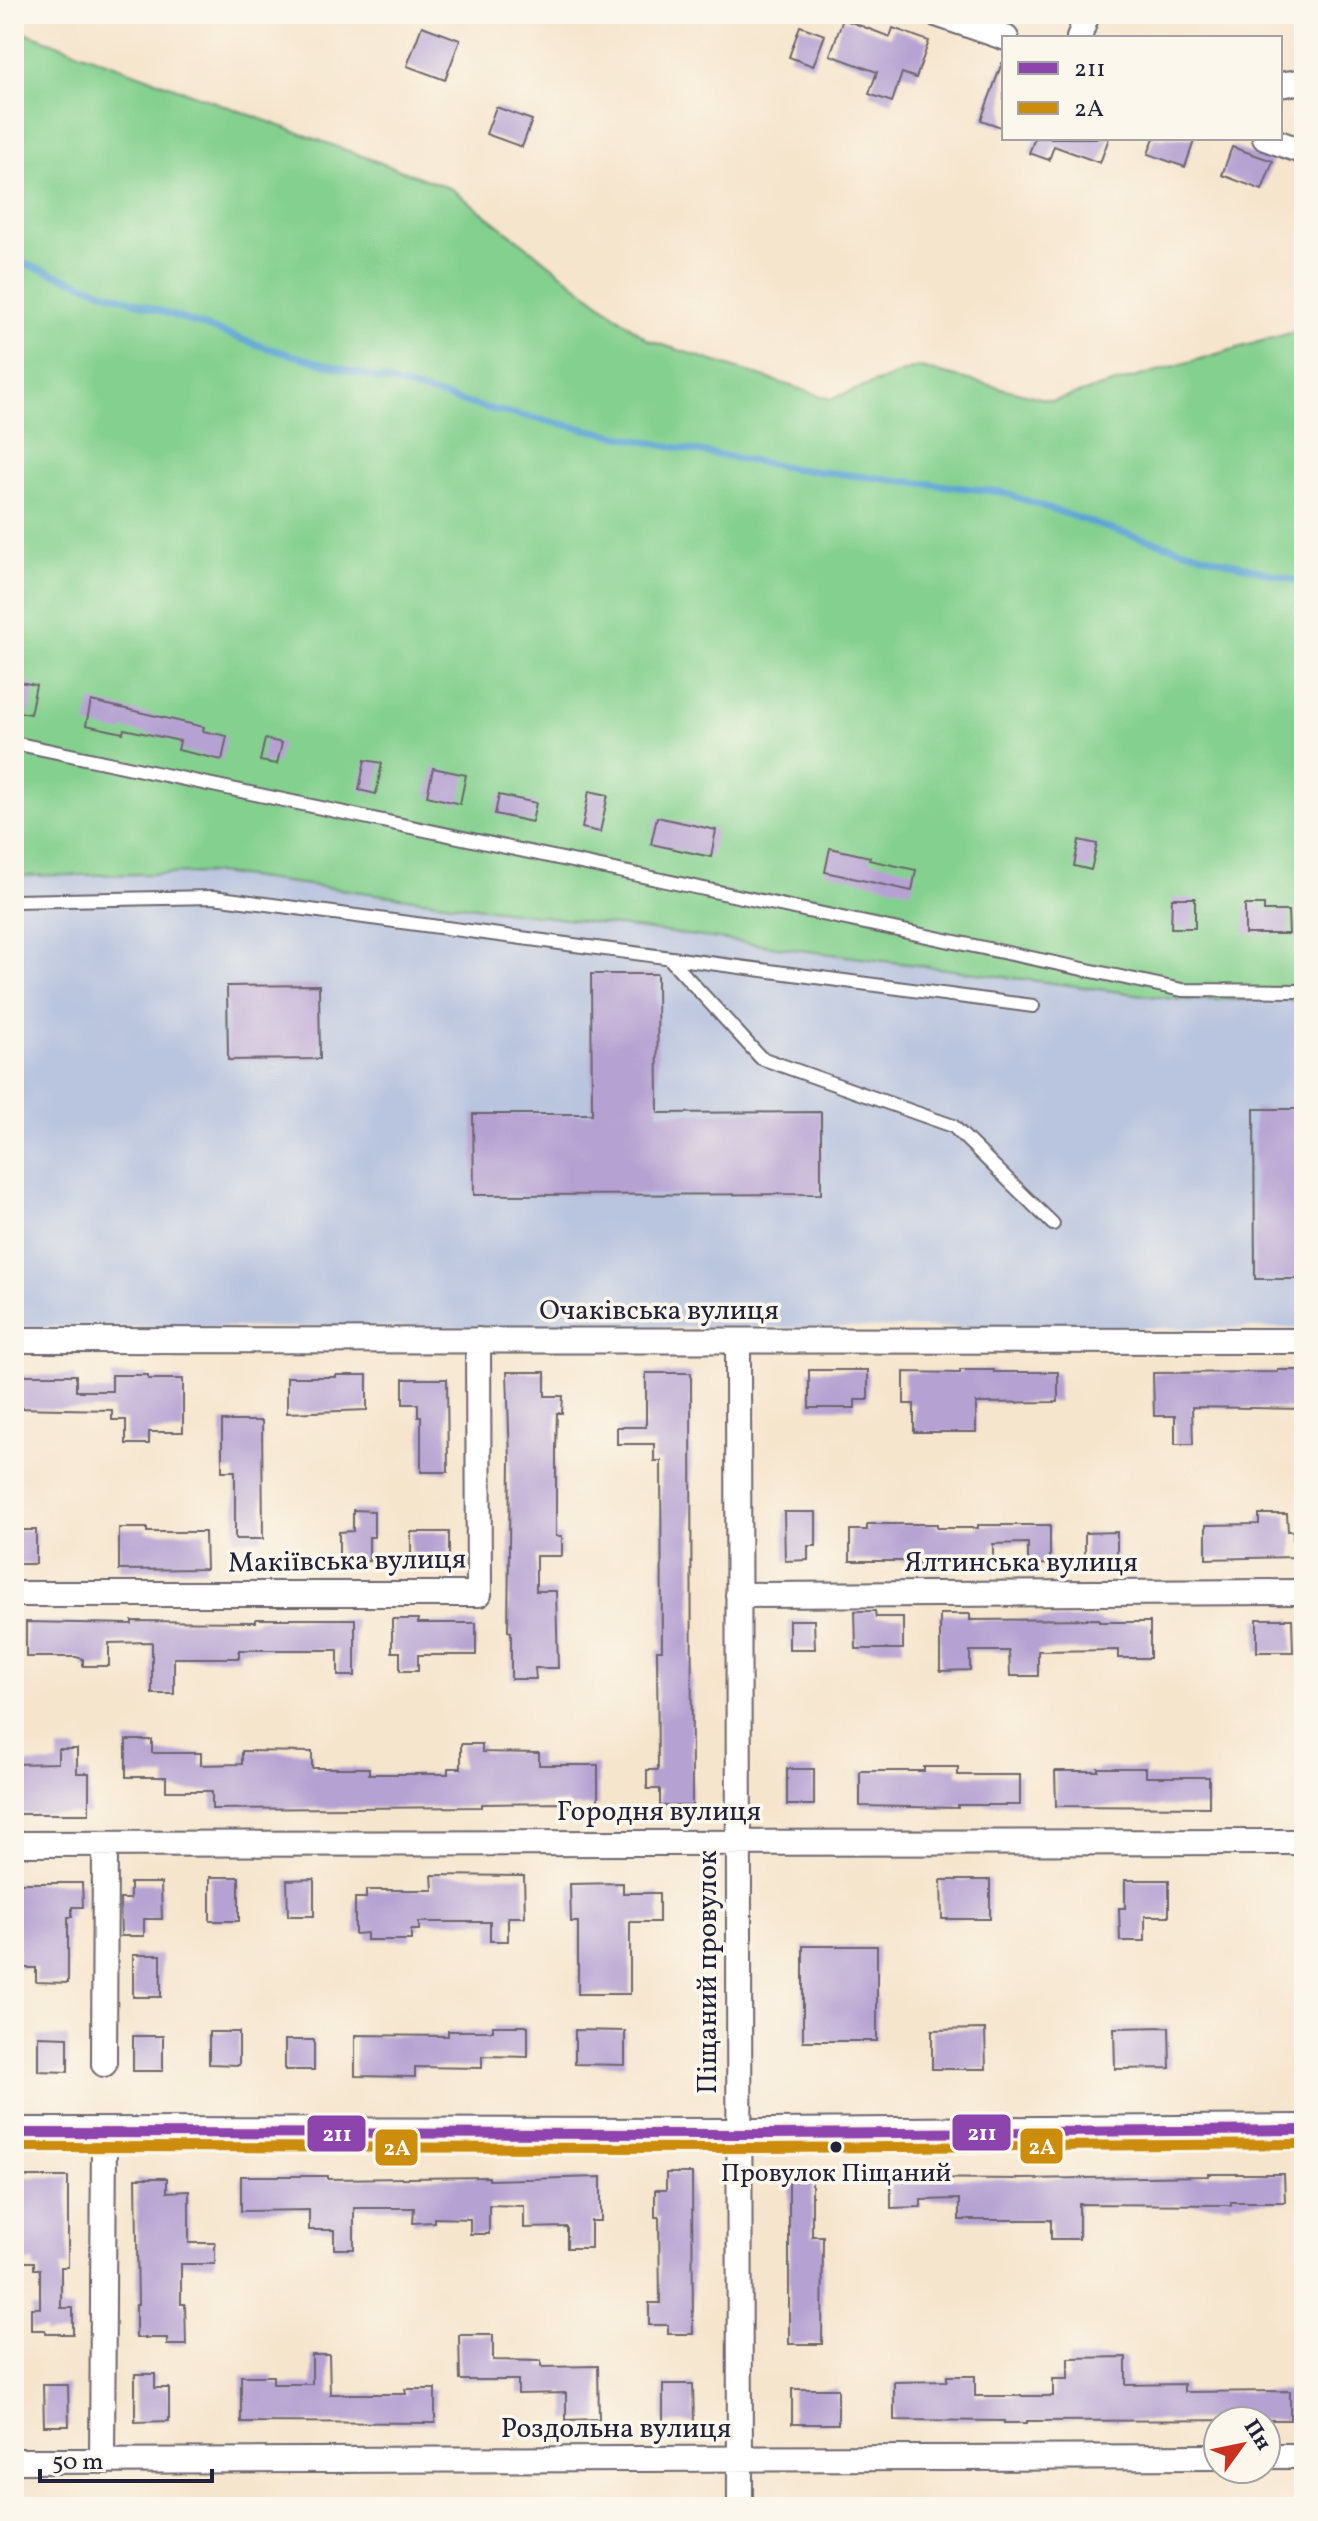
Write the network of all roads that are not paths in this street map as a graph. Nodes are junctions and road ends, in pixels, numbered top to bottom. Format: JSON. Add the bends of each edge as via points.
{"nodes":[{"id":1,"x":936,"y":14,"type":"edge"},
{"id":2,"x":1087,"y":14,"type":"edge"},
{"id":3,"x":1080,"y":36,"type":"edge"},
{"id":4,"x":1002,"y":37,"type":"edge"},
{"id":5,"x":1304,"y":81,"type":"edge"},
{"id":6,"x":1282,"y":85,"type":"edge"},
{"id":7,"x":1271,"y":140,"type":"edge"},
{"id":8,"x":1304,"y":152,"type":"edge"},
{"id":9,"x":14,"y":743,"type":"edge"},
{"id":10,"x":14,"y":901,"type":"edge"},
{"id":11,"x":669,"y":958,"type":"junction"},
{"id":12,"x":1304,"y":991,"type":"edge"},
{"id":13,"x":1033,"y":1006,"type":"dead end"},
{"id":14,"x":1053,"y":1224,"type":"dead end"},
{"id":15,"x":14,"y":1340,"type":"edge"},
{"id":16,"x":478,"y":1340,"type":"junction"},
{"id":17,"x":738,"y":1341,"type":"junction"},
{"id":18,"x":1304,"y":1341,"type":"edge"},
{"id":19,"x":1304,"y":1592,"type":"edge"},
{"id":20,"x":14,"y":1594,"type":"edge"},
{"id":21,"x":738,"y":1595,"type":"junction"},
{"id":22,"x":738,"y":1842,"type":"junction"},
{"id":23,"x":1304,"y":1842,"type":"edge"},
{"id":24,"x":14,"y":1844,"type":"edge"},
{"id":25,"x":105,"y":1844,"type":"junction"},
{"id":26,"x":104,"y":2064,"type":"dead end"},
{"id":27,"x":1304,"y":2130,"type":"edge"},
{"id":28,"x":14,"y":2133,"type":"edge"},
{"id":29,"x":104,"y":2134,"type":"junction"},
{"id":30,"x":739,"y":2134,"type":"junction"},
{"id":31,"x":1282,"y":2456,"type":"edge"},
{"id":32,"x":1304,"y":2456,"type":"edge"},
{"id":33,"x":1202,"y":2457,"type":"edge"},
{"id":34,"x":740,"y":2459,"type":"junction"},
{"id":35,"x":14,"y":2461,"type":"edge"},
{"id":36,"x":102,"y":2461,"type":"junction"},
{"id":37,"x":740,"y":2507,"type":"edge"}],
"edges":[{"from":1,"to":4,"type":"street"},
{"from":2,"to":3,"type":"street"},
{"from":5,"to":6,"type":"street"},
{"from":7,"to":8,"type":"street"},
{"from":9,"to":12,"type":"lane","via":[[1182,990]]},
{"from":10,"to":11,"type":"lane","via":[[213,897]]},
{"from":11,"to":13,"type":"lane"},
{"from":11,"to":14,"type":"lane","via":[[761,1058],[953,1126]]},
{"from":15,"to":16,"type":"street","name":"Очаківська вулиця"},
{"from":16,"to":17,"type":"street","name":"Очаківська вулиця"},
{"from":16,"to":20,"type":"street","name":"Макіївська вулиця","via":[[479,1594]]},
{"from":17,"to":18,"type":"street","name":"Очаківська вулиця"},
{"from":17,"to":21,"type":"street","name":"Піщаний провулок"},
{"from":19,"to":21,"type":"street","name":"Ялтинська вулиця"},
{"from":21,"to":22,"type":"street","name":"Піщаний провулок"},
{"from":22,"to":23,"type":"street","name":"Городня вулиця"},
{"from":22,"to":25,"type":"street","name":"Городня вулиця"},
{"from":22,"to":30,"type":"street","name":"Піщаний провулок"},
{"from":24,"to":25,"type":"street","name":"Городня вулиця"},
{"from":25,"to":26,"type":"street"},
{"from":27,"to":30,"type":"street"},
{"from":28,"to":29,"type":"street"},
{"from":29,"to":30,"type":"street"},
{"from":29,"to":36,"type":"street"},
{"from":30,"to":34,"type":"street","name":"Піщаний провулок"},
{"from":31,"to":32,"type":"street"},
{"from":33,"to":34,"type":"street","name":"Роздольна вулиця"},
{"from":34,"to":36,"type":"street","name":"Роздольна вулиця"},
{"from":34,"to":37,"type":"street","name":"Піщаний провулок"},
{"from":35,"to":36,"type":"street","name":"Роздольна вулиця"}]}
